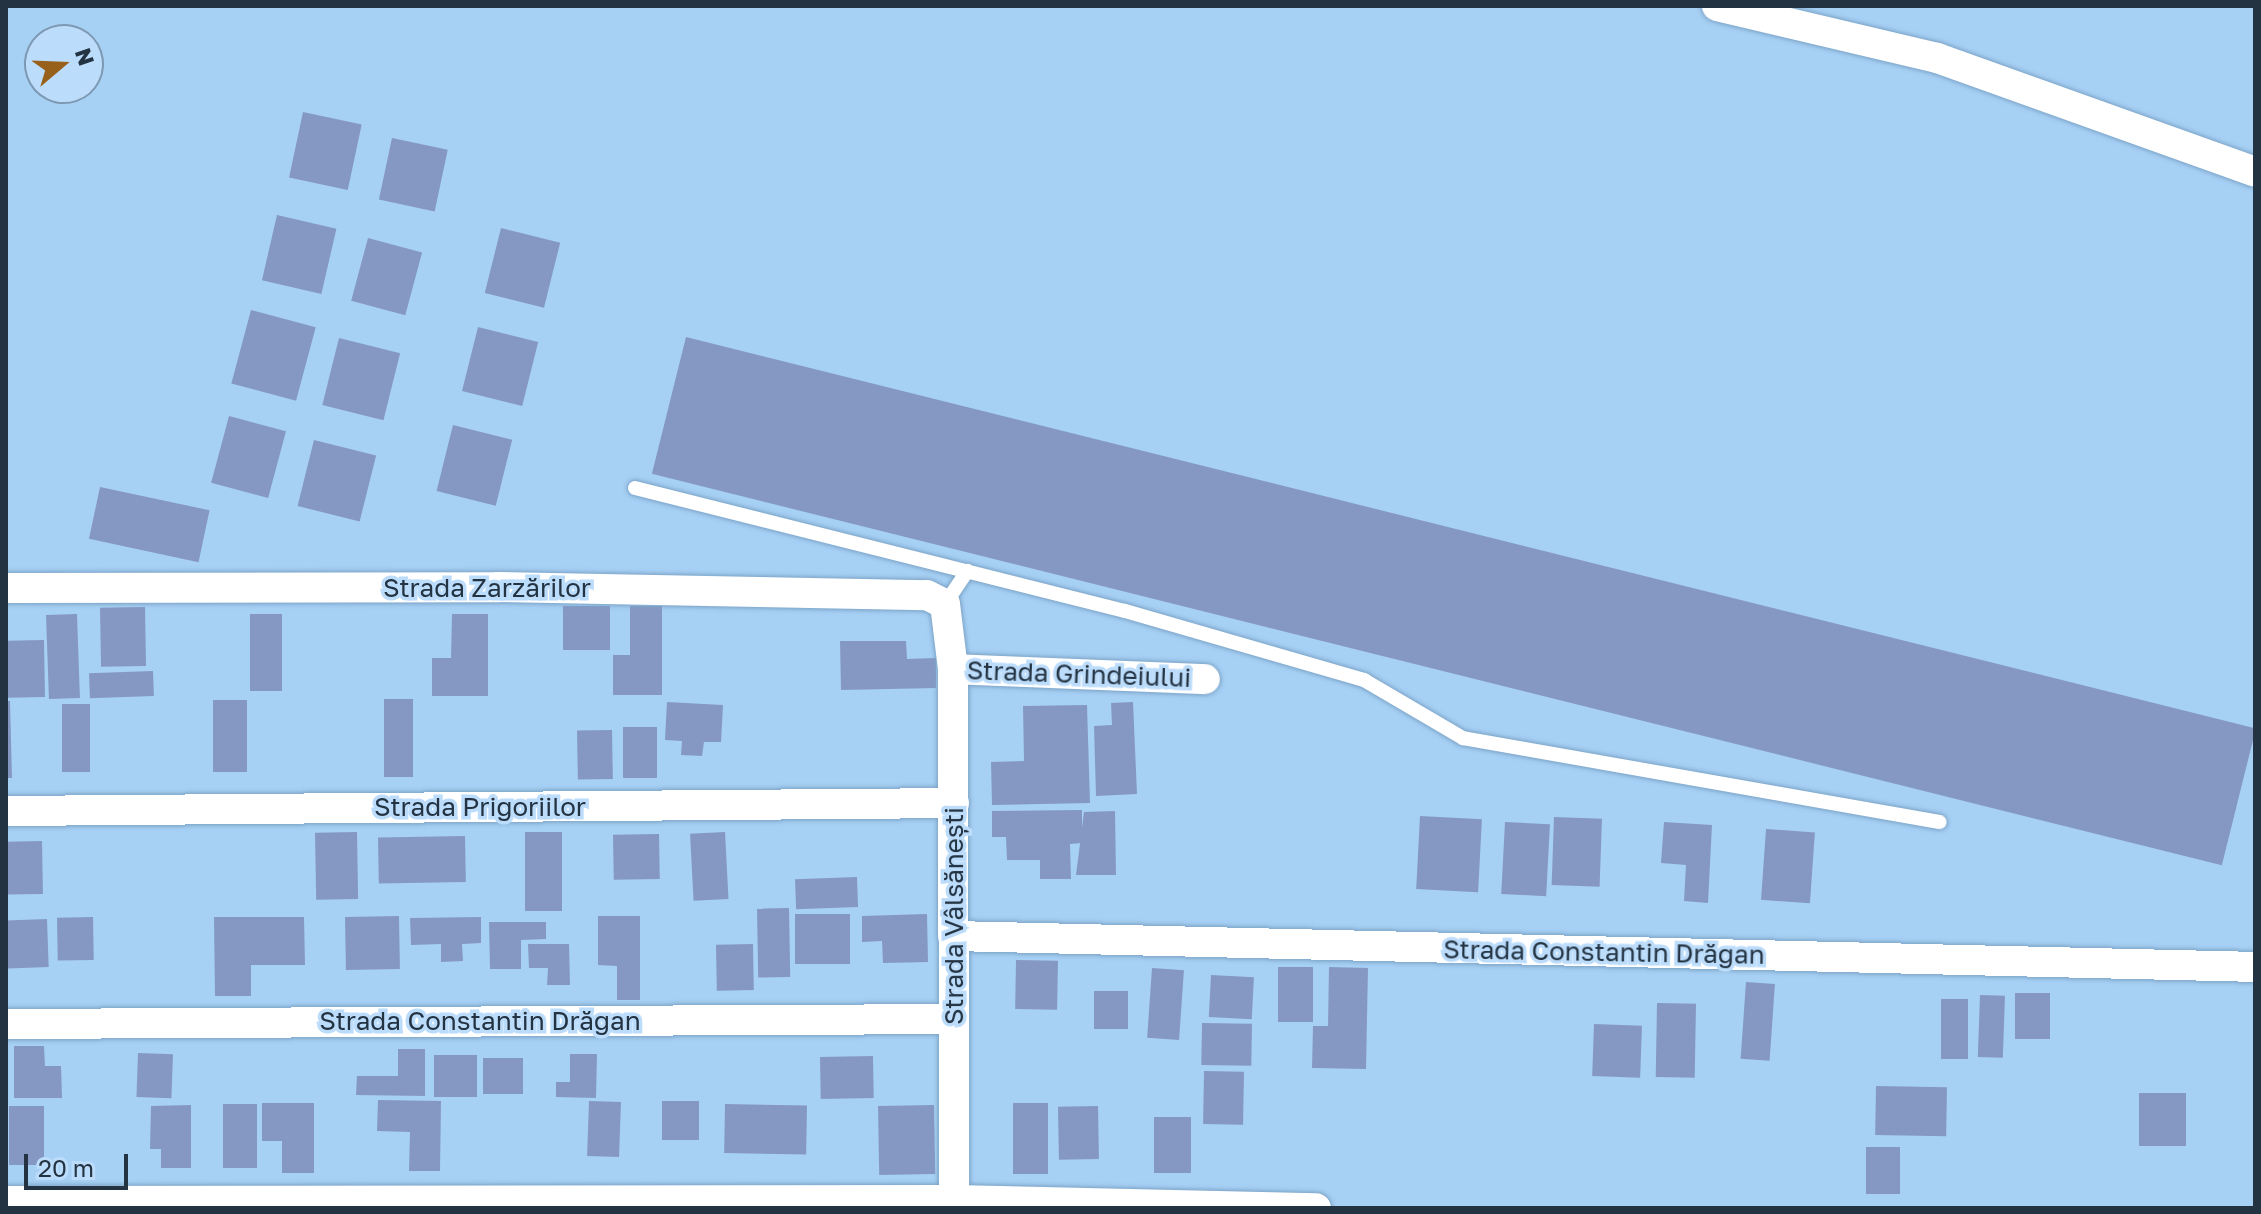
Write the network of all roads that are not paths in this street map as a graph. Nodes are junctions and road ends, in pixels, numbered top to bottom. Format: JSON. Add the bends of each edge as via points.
{"nodes":[{"id":1,"x":1717,"y":6,"type":"edge"},
{"id":2,"x":2255,"y":172,"type":"edge"},
{"id":3,"x":635,"y":488,"type":"dead end"},
{"id":4,"x":967,"y":571,"type":"junction"},
{"id":5,"x":6,"y":588,"type":"edge"},
{"id":6,"x":948,"y":614,"type":"junction"},
{"id":7,"x":953,"y":669,"type":"junction"},
{"id":8,"x":1205,"y":679,"type":"dead end"},
{"id":9,"x":954,"y":803,"type":"junction"},
{"id":10,"x":6,"y":811,"type":"edge"},
{"id":11,"x":1940,"y":822,"type":"dead end"},
{"id":12,"x":953,"y":936,"type":"junction"},
{"id":13,"x":2255,"y":967,"type":"edge"},
{"id":14,"x":954,"y":1019,"type":"junction"},
{"id":15,"x":6,"y":1024,"type":"edge"},
{"id":16,"x":6,"y":1201,"type":"edge"},
{"id":17,"x":954,"y":1204,"type":"edge"},
{"id":18,"x":1316,"y":1208,"type":"edge"}],
"edges":[{"from":1,"to":2,"type":"street","via":[[1937,58]]},
{"from":3,"to":4,"type":"lane"},
{"from":4,"to":6,"type":"lane"},
{"from":4,"to":11,"type":"lane","via":[[1364,680],[1463,738]]},
{"from":5,"to":6,"type":"street","name":"Strada Zarzărilor","via":[[498,587],[927,595]]},
{"from":6,"to":7,"type":"street","name":"Strada Vâlsănești"},
{"from":7,"to":8,"type":"street","name":"Strada Grindeiului"},
{"from":7,"to":9,"type":"street","name":"Strada Vâlsănești"},
{"from":9,"to":10,"type":"street","name":"Strada Prigoriilor"},
{"from":9,"to":12,"type":"street","name":"Strada Vâlsănești"},
{"from":12,"to":13,"type":"street","name":"Strada Constantin Drăgan"},
{"from":12,"to":14,"type":"street","name":"Strada Vâlsănești"},
{"from":14,"to":15,"type":"street","name":"Strada Constantin Drăgan"},
{"from":14,"to":17,"type":"street","name":"Strada Vâlsănești"},
{"from":16,"to":17,"type":"street"},
{"from":17,"to":18,"type":"street"}]}
